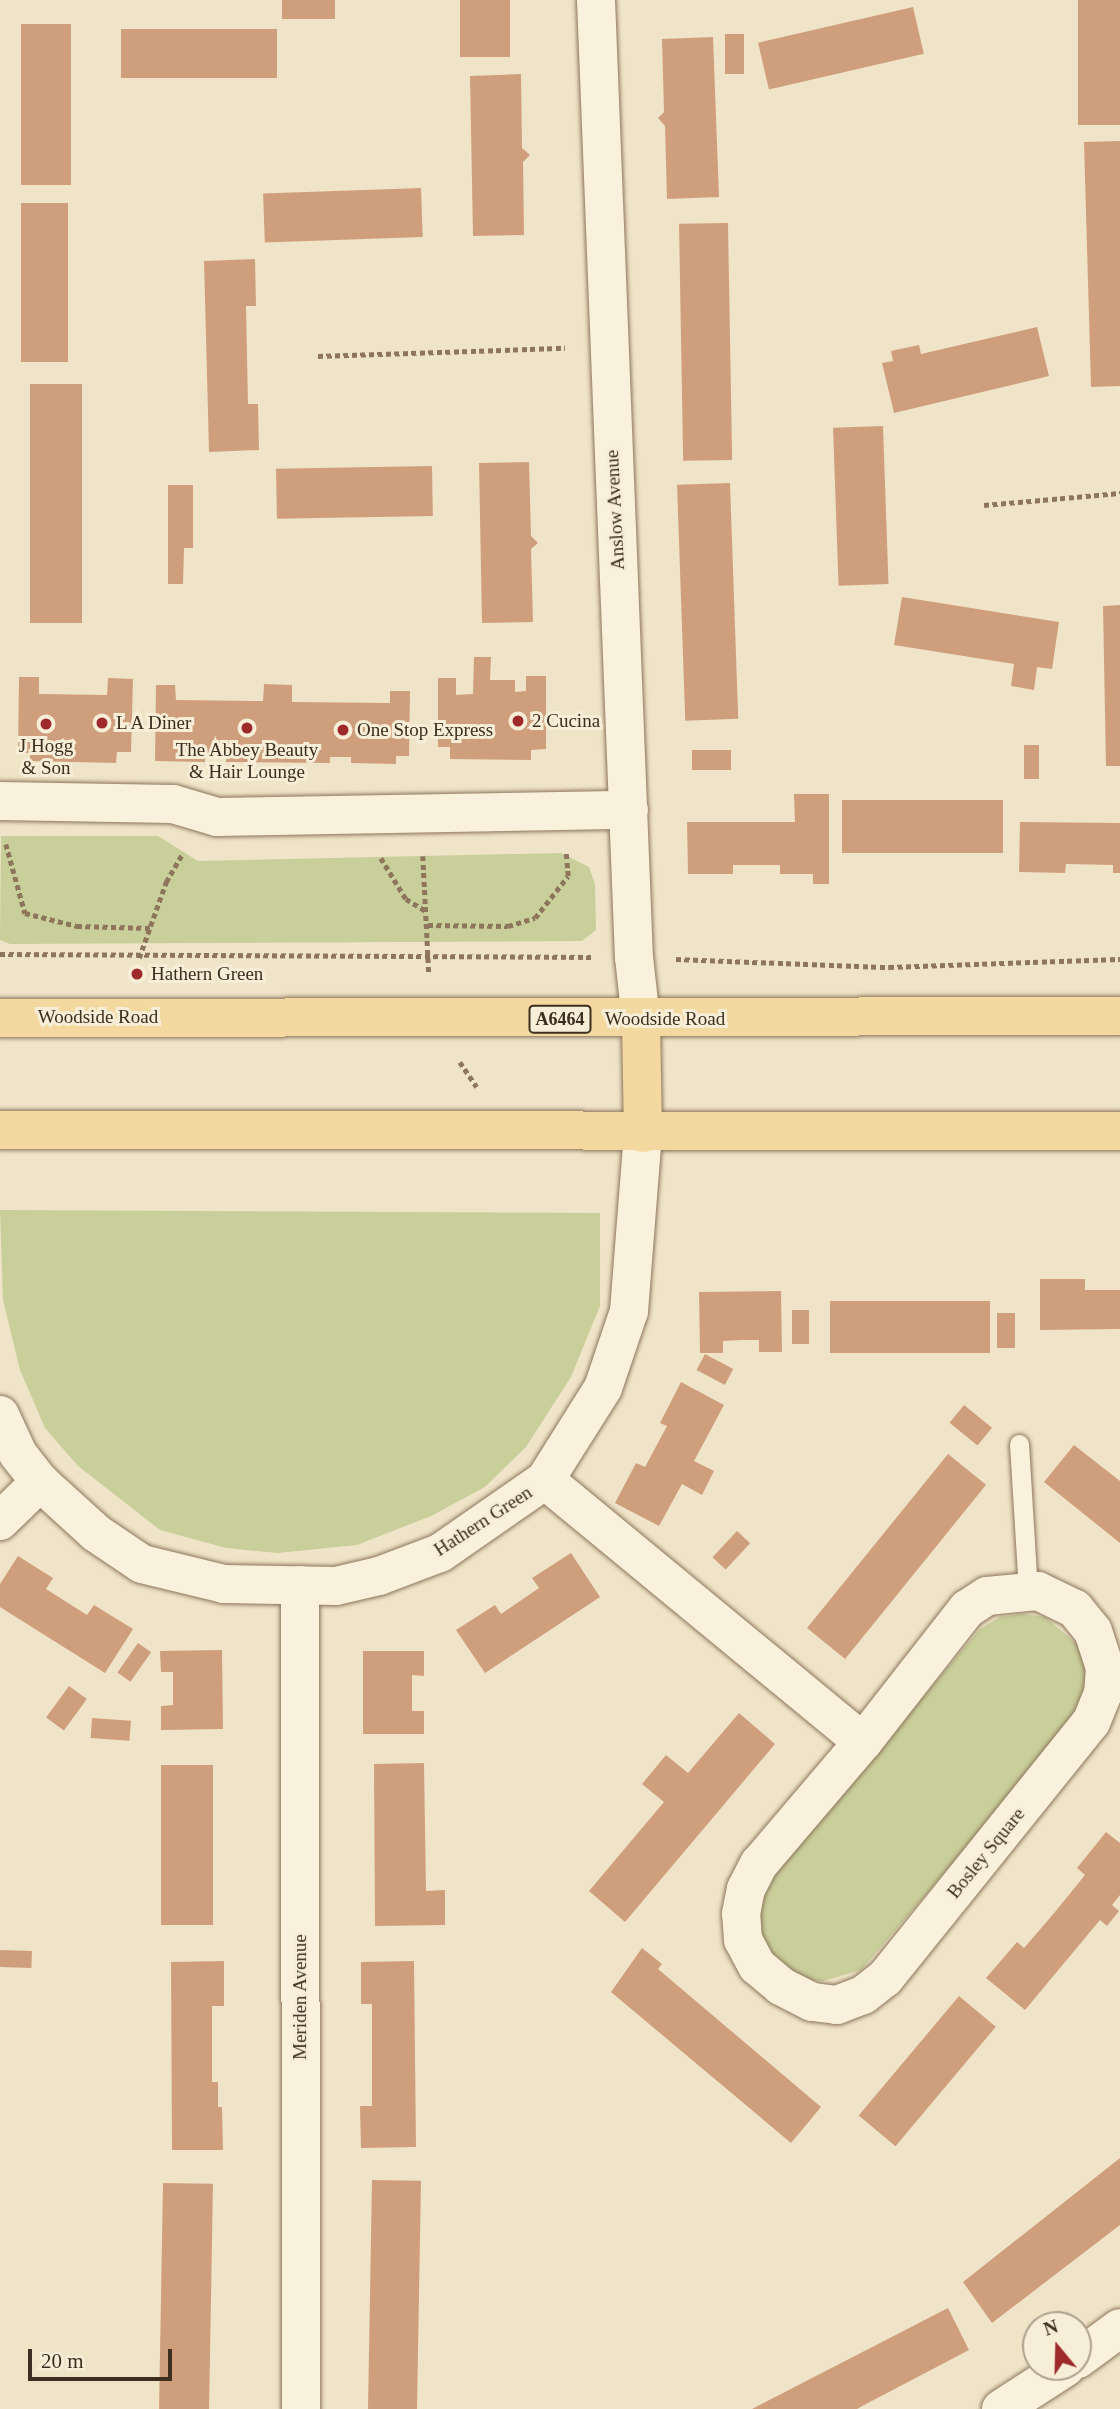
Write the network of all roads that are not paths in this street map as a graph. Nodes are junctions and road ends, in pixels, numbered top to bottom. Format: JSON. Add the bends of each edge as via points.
{"nodes":[{"id":1,"x":596,"y":0,"type":"edge"},
{"id":2,"x":0,"y":801,"type":"edge"},
{"id":3,"x":629,"y":810,"type":"junction"},
{"id":4,"x":1120,"y":1016,"type":"edge"},
{"id":5,"x":0,"y":1018,"type":"edge"},
{"id":6,"x":641,"y":1020,"type":"junction"},
{"id":7,"x":0,"y":1130,"type":"edge"},
{"id":8,"x":1120,"y":1131,"type":"edge"},
{"id":9,"x":643,"y":1133,"type":"junction"},
{"id":10,"x":0,"y":1415,"type":"edge"},
{"id":11,"x":1019,"y":1444,"type":"dead end"},
{"id":12,"x":545,"y":1480,"type":"junction"},
{"id":13,"x":40,"y":1482,"type":"junction"},
{"id":14,"x":0,"y":1521,"type":"edge"},
{"id":15,"x":300,"y":1585,"type":"junction"},
{"id":16,"x":1028,"y":1592,"type":"junction"},
{"id":17,"x":1112,"y":1666,"type":"edge"},
{"id":18,"x":863,"y":1742,"type":"junction"},
{"id":19,"x":1120,"y":2328,"type":"edge"},
{"id":20,"x":1092,"y":2349,"type":"edge"},
{"id":21,"x":1044,"y":2381,"type":"edge"},
{"id":22,"x":300,"y":2409,"type":"edge"},
{"id":23,"x":1000,"y":2409,"type":"edge"}],
"edges":[{"from":1,"to":3,"type":"street","name":"Anslow Avenue"},
{"from":2,"to":3,"type":"street","via":[[173,804],[217,817]]},
{"from":3,"to":6,"type":"street","name":"Anslow Avenue"},
{"from":4,"to":6,"type":"main road","name":"Woodside Road","number":"A6464"},
{"from":5,"to":6,"type":"main road","name":"Woodside Road","number":"A6464"},
{"from":6,"to":9,"type":"main road"},
{"from":7,"to":9,"type":"main road"},
{"from":8,"to":9,"type":"main road"},
{"from":9,"to":12,"type":"street","name":"Hathern Green","via":[[629,1311],[603,1388]]},
{"from":10,"to":13,"type":"street","name":"Hathern Green","via":[[18,1454]]},
{"from":11,"to":16,"type":"lane"},
{"from":12,"to":15,"type":"street","name":"Hathern Green","via":[[440,1553],[336,1586]]},
{"from":12,"to":18,"type":"street"},
{"from":13,"to":14,"type":"street"},
{"from":13,"to":15,"type":"street","name":"Hathern Green","via":[[96,1533],[142,1564],[224,1584]]},
{"from":15,"to":22,"type":"street","name":"Meriden Avenue"},
{"from":16,"to":17,"type":"street","name":"Bosley Square","via":[[1038,1591],[1075,1609]]},
{"from":16,"to":18,"type":"street","name":"Bosley Square","via":[[987,1596],[967,1609]]},
{"from":17,"to":18,"type":"street","name":"Bosley Square","via":[[1091,1722],[885,1978],[863,1995],[837,2005],[812,2002],[780,1986],[757,1966],[743,1940],[746,1889],[759,1864]]},
{"from":19,"to":20,"type":"street"},
{"from":21,"to":23,"type":"street"}]}
